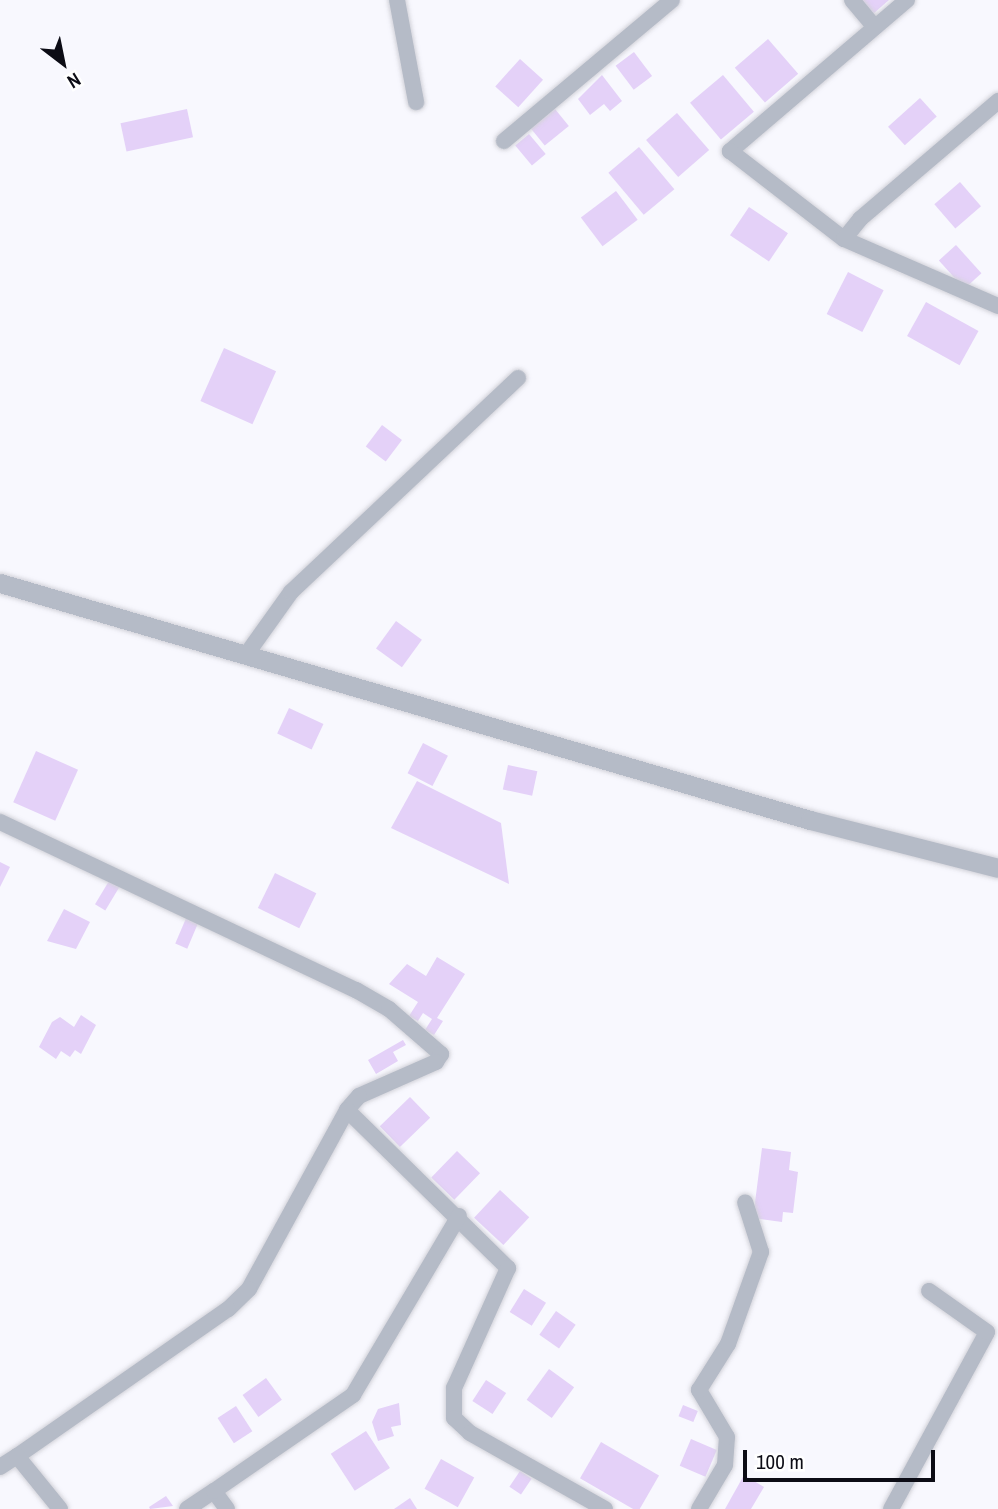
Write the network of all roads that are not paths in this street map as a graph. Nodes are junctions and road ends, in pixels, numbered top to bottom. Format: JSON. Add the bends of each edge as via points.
{"nodes":[{"id":1,"x":397,"y":0,"type":"edge"},
{"id":2,"x":672,"y":0,"type":"edge"},
{"id":3,"x":852,"y":0,"type":"edge"},
{"id":4,"x":907,"y":0,"type":"edge"},
{"id":5,"x":875,"y":27,"type":"junction"},
{"id":6,"x":998,"y":101,"type":"edge"},
{"id":7,"x":416,"y":102,"type":"dead end"},
{"id":8,"x":505,"y":141,"type":"dead end"},
{"id":9,"x":844,"y":239,"type":"junction"},
{"id":10,"x":997,"y":305,"type":"edge"},
{"id":11,"x":518,"y":377,"type":"dead end"},
{"id":12,"x":0,"y":583,"type":"edge"},
{"id":13,"x":246,"y":654,"type":"junction"},
{"id":14,"x":0,"y":822,"type":"edge"},
{"id":15,"x":998,"y":868,"type":"edge"},
{"id":16,"x":347,"y":1110,"type":"junction"},
{"id":17,"x":745,"y":1202,"type":"dead end"},
{"id":18,"x":459,"y":1216,"type":"junction"},
{"id":19,"x":929,"y":1292,"type":"dead end"},
{"id":20,"x":17,"y":1456,"type":"junction"},
{"id":21,"x":0,"y":1467,"type":"edge"},
{"id":22,"x":214,"y":1490,"type":"junction"},
{"id":23,"x":60,"y":1509,"type":"edge"},
{"id":24,"x":187,"y":1509,"type":"edge"},
{"id":25,"x":227,"y":1509,"type":"edge"},
{"id":26,"x":605,"y":1509,"type":"edge"},
{"id":27,"x":699,"y":1509,"type":"edge"},
{"id":28,"x":891,"y":1509,"type":"edge"}],
"edges":[{"from":1,"to":7,"type":"street"},
{"from":2,"to":8,"type":"street"},
{"from":3,"to":5,"type":"street"},
{"from":4,"to":5,"type":"street"},
{"from":5,"to":9,"type":"street","via":[[730,151]]},
{"from":6,"to":9,"type":"street","via":[[860,219]]},
{"from":9,"to":10,"type":"street"},
{"from":11,"to":13,"type":"street","via":[[291,592]]},
{"from":12,"to":13,"type":"street"},
{"from":13,"to":15,"type":"street","via":[[810,820]]},
{"from":14,"to":16,"type":"street","via":[[356,990],[438,1049],[436,1062],[359,1096]]},
{"from":16,"to":18,"type":"street"},
{"from":16,"to":20,"type":"street","via":[[249,1289]]},
{"from":17,"to":27,"type":"street","via":[[761,1252],[728,1344],[699,1390],[727,1437],[725,1465]]},
{"from":18,"to":22,"type":"street","via":[[353,1395]]},
{"from":18,"to":26,"type":"street","via":[[508,1268],[454,1388],[454,1418],[470,1433]]},
{"from":19,"to":28,"type":"street","via":[[986,1332]]},
{"from":20,"to":21,"type":"street"},
{"from":20,"to":23,"type":"street"},
{"from":22,"to":24,"type":"street"},
{"from":22,"to":25,"type":"street"}]}
